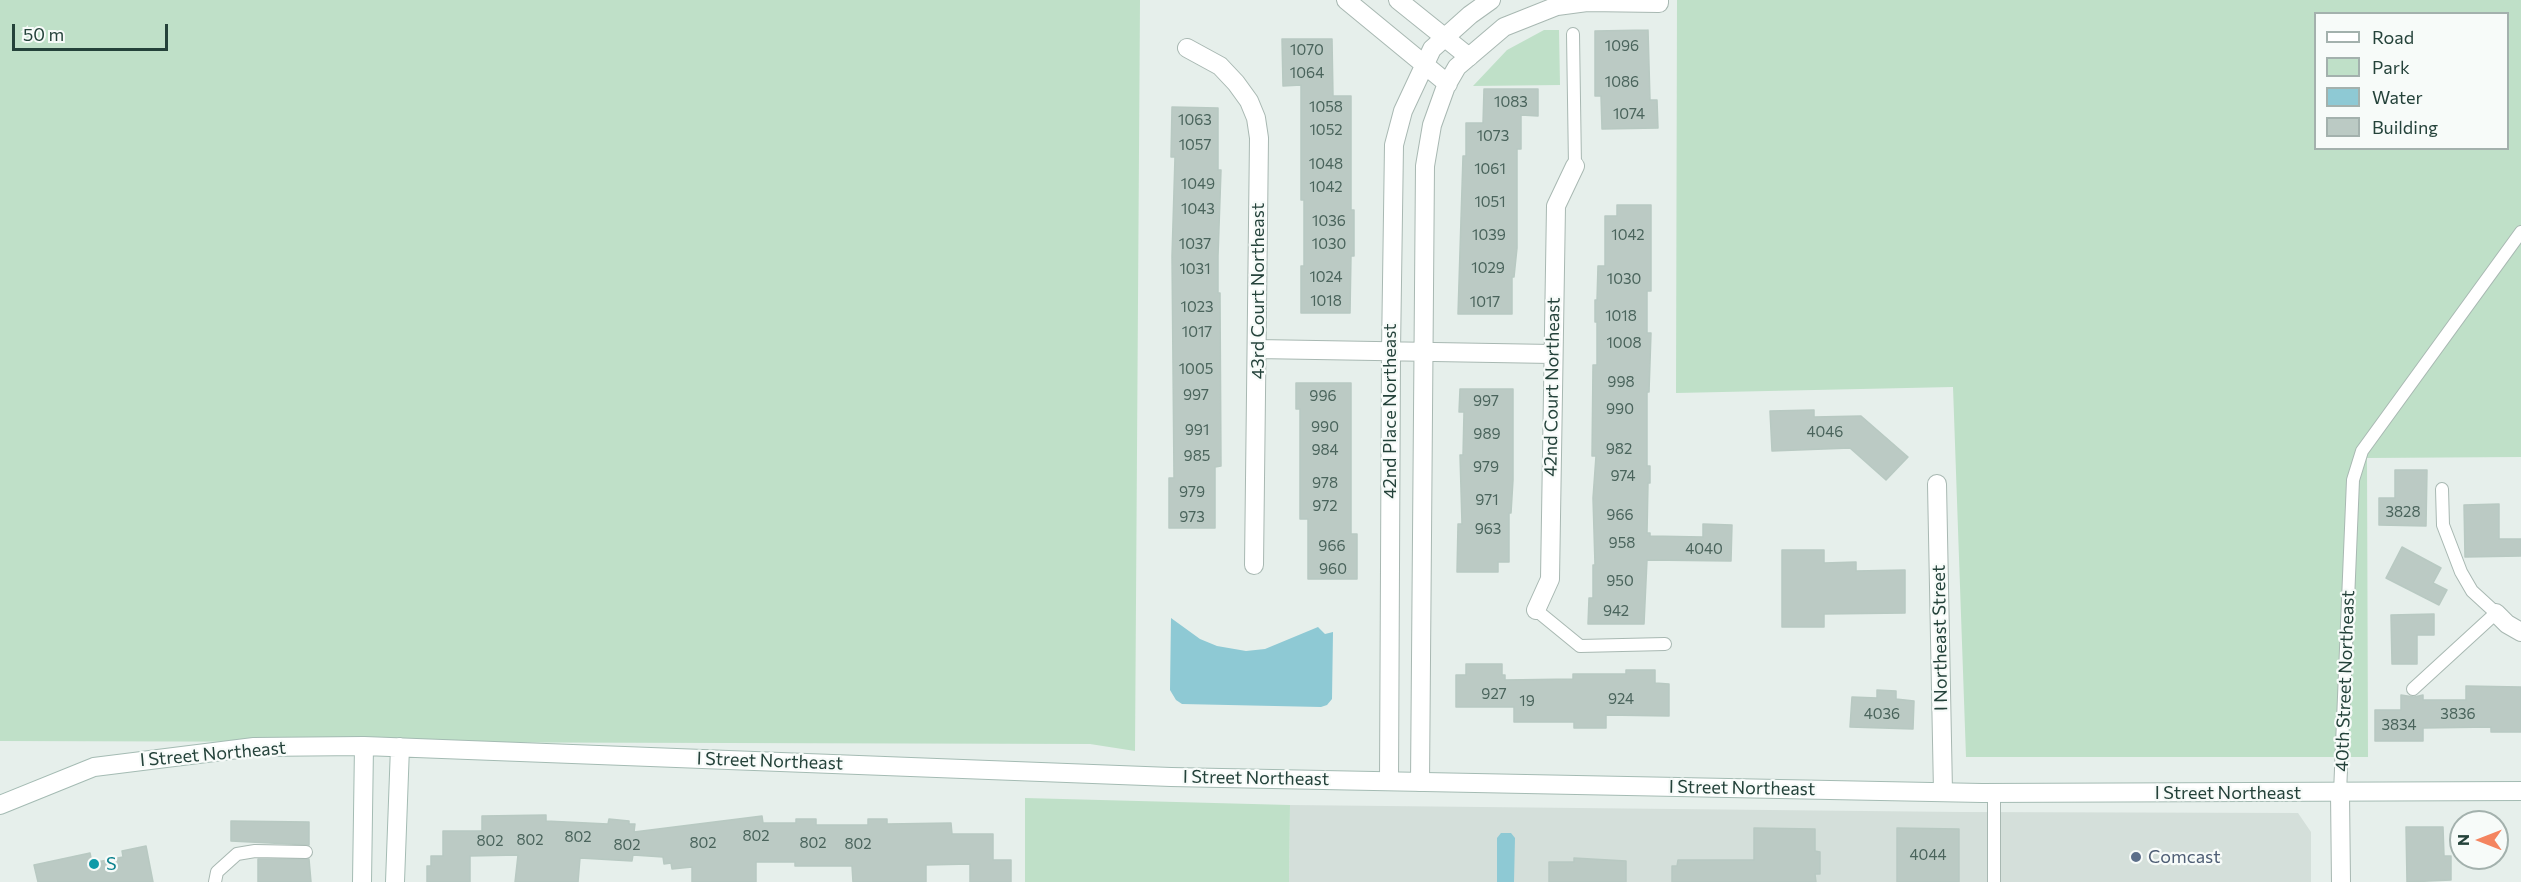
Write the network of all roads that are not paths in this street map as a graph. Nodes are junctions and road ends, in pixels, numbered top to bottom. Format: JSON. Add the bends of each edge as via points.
{"nodes":[{"id":1,"x":1346,"y":0,"type":"edge"},
{"id":2,"x":1398,"y":0,"type":"edge"},
{"id":3,"x":1491,"y":0,"type":"edge"},
{"id":4,"x":1659,"y":0,"type":"edge"},
{"id":5,"x":1573,"y":34,"type":"dead end"},
{"id":6,"x":1446,"y":37,"type":"junction"},
{"id":7,"x":1187,"y":48,"type":"dead end"},
{"id":8,"x":1428,"y":57,"type":"junction"},
{"id":9,"x":1463,"y":62,"type":"junction"},
{"id":10,"x":1448,"y":84,"type":"junction"},
{"id":11,"x":1575,"y":166,"type":"joint"},
{"id":12,"x":2521,"y":232,"type":"edge"},
{"id":13,"x":1257,"y":349,"type":"junction"},
{"id":14,"x":1391,"y":351,"type":"junction"},
{"id":15,"x":1423,"y":352,"type":"junction"},
{"id":16,"x":1552,"y":354,"type":"junction"},
{"id":17,"x":1937,"y":484,"type":"dead end"},
{"id":18,"x":2442,"y":489,"type":"dead end"},
{"id":19,"x":1254,"y":564,"type":"dead end"},
{"id":20,"x":1536,"y":610,"type":"joint"},
{"id":21,"x":2496,"y":614,"type":"junction"},
{"id":22,"x":2521,"y":632,"type":"edge"},
{"id":23,"x":1665,"y":644,"type":"dead end"},
{"id":24,"x":2413,"y":689,"type":"dead end"},
{"id":25,"x":364,"y":746,"type":"junction"},
{"id":26,"x":400,"y":747,"type":"junction"},
{"id":27,"x":1389,"y":781,"type":"junction"},
{"id":28,"x":1420,"y":782,"type":"junction"},
{"id":29,"x":2521,"y":791,"type":"edge"},
{"id":30,"x":1943,"y":792,"type":"junction"},
{"id":31,"x":1994,"y":793,"type":"junction"},
{"id":32,"x":2340,"y":793,"type":"junction"},
{"id":33,"x":0,"y":805,"type":"edge"},
{"id":34,"x":306,"y":852,"type":"dead end"},
{"id":35,"x":215,"y":882,"type":"edge"},
{"id":36,"x":362,"y":882,"type":"edge"},
{"id":37,"x":395,"y":882,"type":"edge"},
{"id":38,"x":1994,"y":882,"type":"edge"},
{"id":39,"x":2341,"y":882,"type":"edge"}],
"edges":[{"from":1,"to":8,"type":"street"},
{"from":2,"to":6,"type":"street"},
{"from":3,"to":6,"type":"street"},
{"from":4,"to":9,"type":"street","via":[[1557,6],[1504,27]]},
{"from":5,"to":11,"type":"lane"},
{"from":6,"to":8,"type":"street"},
{"from":6,"to":9,"type":"street"},
{"from":7,"to":13,"type":"street","name":"43rd Court Northeast","via":[[1220,66],[1249,101],[1256,117]]},
{"from":8,"to":10,"type":"street"},
{"from":8,"to":14,"type":"street","name":"42nd Place Northeast","via":[[1403,111],[1394,145]]},
{"from":9,"to":10,"type":"street","name":"42nd Place Northeast"},
{"from":10,"to":15,"type":"street","name":"42nd Place Northeast","via":[[1432,125],[1425,166]]},
{"from":11,"to":16,"type":"street","name":"42nd Court Northeast","via":[[1556,206]]},
{"from":12,"to":32,"type":"lane","name":"40th Street Northeast","via":[[2362,451],[2353,480]]},
{"from":13,"to":14,"type":"street"},
{"from":13,"to":19,"type":"street","name":"43rd Court Northeast"},
{"from":14,"to":15,"type":"street"},
{"from":14,"to":27,"type":"street","name":"42nd Place Northeast"},
{"from":15,"to":16,"type":"street"},
{"from":15,"to":28,"type":"street","name":"42nd Place Northeast"},
{"from":16,"to":20,"type":"street","name":"42nd Court Northeast","via":[[1550,579]]},
{"from":17,"to":30,"type":"street","name":"I Northeast Street"},
{"from":18,"to":21,"type":"lane","via":[[2443,525],[2461,572],[2472,591]]},
{"from":20,"to":23,"type":"lane","via":[[1580,646]]},
{"from":21,"to":22,"type":"street"},
{"from":21,"to":24,"type":"lane"},
{"from":25,"to":26,"type":"street","name":"I Street Northeast"},
{"from":25,"to":33,"type":"street","name":"I Street Northeast","via":[[254,747],[94,766]]},
{"from":25,"to":36,"type":"street"},
{"from":26,"to":27,"type":"street","name":"I Street Northeast","via":[[1171,777]]},
{"from":26,"to":37,"type":"street"},
{"from":27,"to":28,"type":"street","name":"I Street Northeast"},
{"from":28,"to":30,"type":"street","name":"I Street Northeast"},
{"from":29,"to":32,"type":"street","name":"I Street Northeast"},
{"from":30,"to":31,"type":"street","name":"I Street Northeast"},
{"from":31,"to":32,"type":"street","name":"I Street Northeast"},
{"from":31,"to":38,"type":"lane"},
{"from":32,"to":39,"type":"street","name":"40th Street Northeast"},
{"from":34,"to":35,"type":"lane","via":[[237,854],[217,872]]}]}
